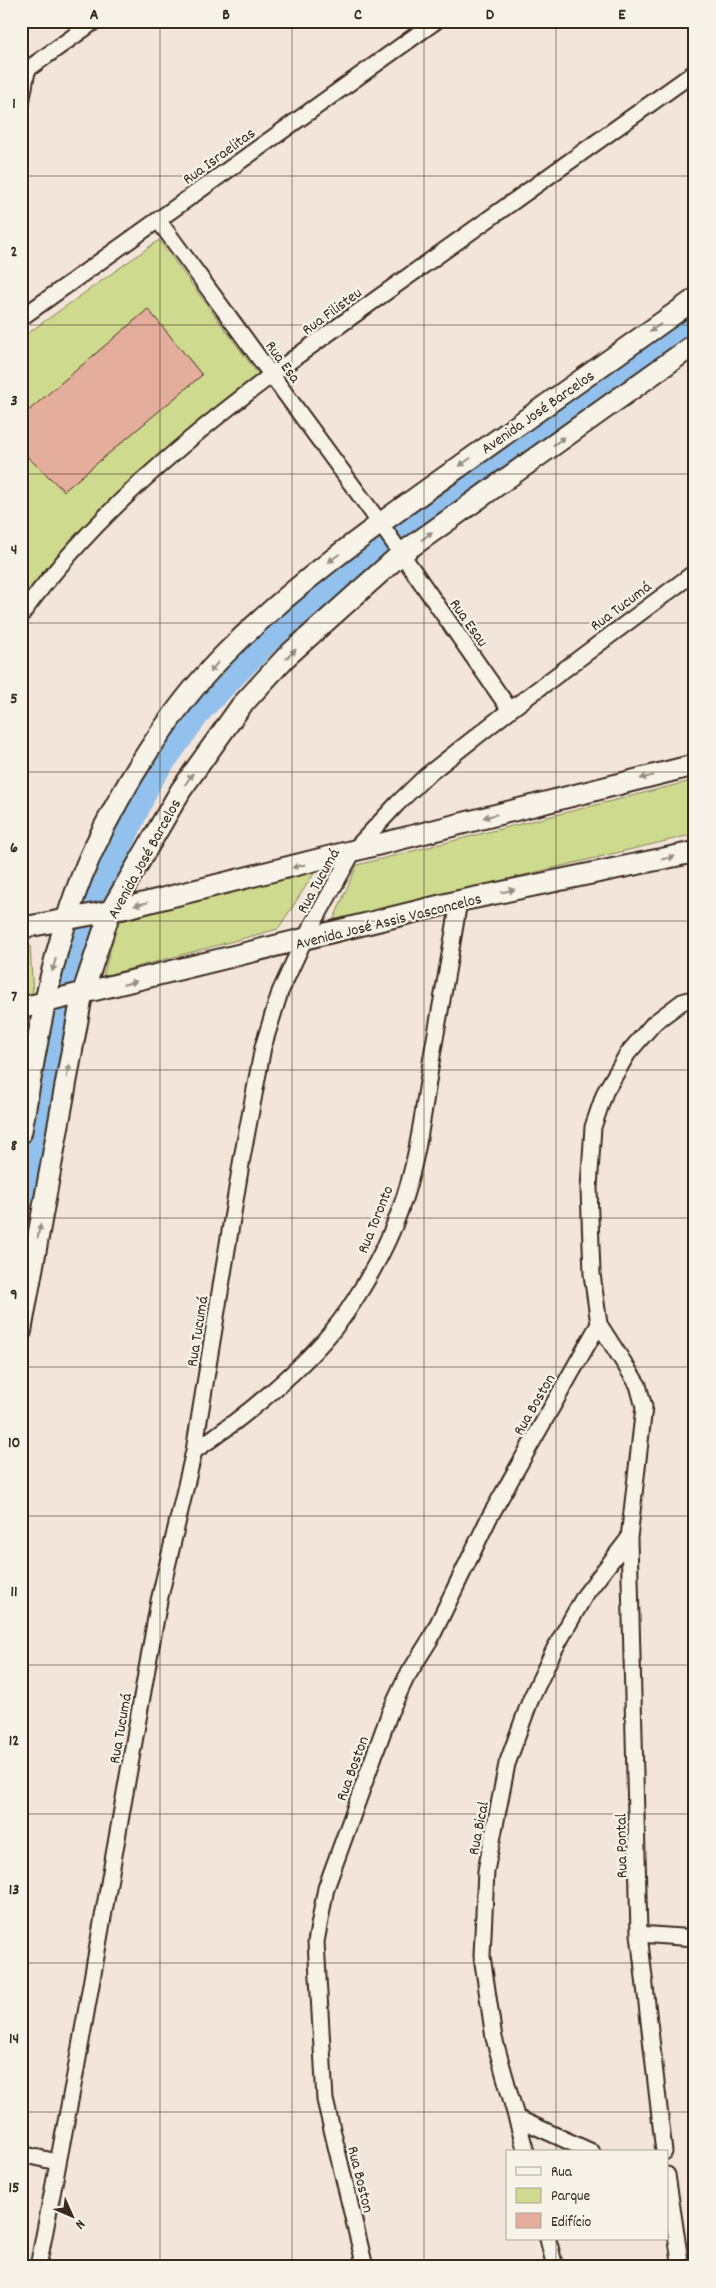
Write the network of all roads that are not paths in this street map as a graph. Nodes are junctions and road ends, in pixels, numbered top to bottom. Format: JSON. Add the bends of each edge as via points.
{"nodes":[{"id":1,"x":95,"y":21,"type":"edge"},
{"id":2,"x":436,"y":21,"type":"edge"},
{"id":3,"x":24,"y":72,"type":"edge"},
{"id":4,"x":695,"y":72,"type":"edge"},
{"id":5,"x":21,"y":103,"type":"edge"},
{"id":6,"x":158,"y":220,"type":"junction"},
{"id":7,"x":695,"y":300,"type":"edge"},
{"id":8,"x":21,"y":318,"type":"edge"},
{"id":9,"x":695,"y":344,"type":"edge"},
{"id":10,"x":272,"y":374,"type":"junction"},
{"id":11,"x":383,"y":528,"type":"junction"},
{"id":12,"x":399,"y":551,"type":"junction"},
{"id":13,"x":695,"y":572,"type":"edge"},
{"id":14,"x":21,"y":615,"type":"edge"},
{"id":15,"x":510,"y":710,"type":"junction"},
{"id":16,"x":695,"y":765,"type":"edge"},
{"id":17,"x":354,"y":850,"type":"junction"},
{"id":18,"x":695,"y":852,"type":"edge"},
{"id":19,"x":459,"y":901,"type":"junction"},
{"id":20,"x":88,"y":915,"type":"junction"},
{"id":21,"x":21,"y":928,"type":"edge"},
{"id":22,"x":304,"y":940,"type":"junction"},
{"id":23,"x":64,"y":998,"type":"junction"},
{"id":24,"x":695,"y":998,"type":"edge"},
{"id":25,"x":21,"y":1008,"type":"edge"},
{"id":26,"x":21,"y":1133,"type":"edge"},
{"id":27,"x":598,"y":1324,"type":"junction"},
{"id":28,"x":21,"y":1331,"type":"edge"},
{"id":29,"x":194,"y":1451,"type":"junction"},
{"id":30,"x":629,"y":1538,"type":"junction"},
{"id":31,"x":640,"y":1934,"type":"junction"},
{"id":32,"x":695,"y":1938,"type":"edge"},
{"id":33,"x":517,"y":2118,"type":"junction"},
{"id":34,"x":525,"y":2150,"type":"edge"},
{"id":35,"x":588,"y":2150,"type":"edge"},
{"id":36,"x":664,"y":2150,"type":"edge"},
{"id":37,"x":21,"y":2154,"type":"edge"},
{"id":38,"x":57,"y":2162,"type":"junction"},
{"id":39,"x":668,"y":2182,"type":"edge"},
{"id":40,"x":548,"y":2240,"type":"edge"},
{"id":41,"x":38,"y":2267,"type":"edge"},
{"id":42,"x":365,"y":2267,"type":"edge"},
{"id":43,"x":555,"y":2267,"type":"edge"},
{"id":44,"x":681,"y":2267,"type":"edge"}],
"edges":[{"from":1,"to":3,"type":"street"},
{"from":2,"to":6,"type":"street","name":"Rua Israelitas"},
{"from":3,"to":5,"type":"street"},
{"from":4,"to":10,"type":"street","name":"Rua Filisteu"},
{"from":6,"to":8,"type":"street","name":"Rua Israelitas"},
{"from":6,"to":10,"type":"street","name":"Rua Esa"},
{"from":7,"to":11,"type":"street","name":"Avenida José Barcelos","one_way":true},
{"from":12,"to":9,"type":"street","name":"Avenida José Barcelos","one_way":true},
{"from":10,"to":11,"type":"street","name":"Rua Esa"},
{"from":10,"to":14,"type":"street","name":"Rua Filisteu","via":[[148,474],[91,532]]},
{"from":11,"to":12,"type":"street"},
{"from":11,"to":20,"type":"street","name":"Avenida José Barcelos","one_way":true,"via":[[306,580],[263,617],[218,661],[179,709],[115,807],[92,852]]},
{"from":12,"to":15,"type":"street","name":"Rua Esau"},
{"from":20,"to":12,"type":"street","name":"Avenida José Barcelos","one_way":true,"via":[[241,706],[286,657]]},
{"from":13,"to":15,"type":"street","name":"Rua Tucumá"},
{"from":15,"to":17,"type":"street","name":"Rua Tucumá","via":[[426,776]]},
{"from":16,"to":17,"type":"street","one_way":true},
{"from":17,"to":20,"type":"street","one_way":true},
{"from":17,"to":22,"type":"street","name":"Rua Tucumá"},
{"from":19,"to":18,"type":"street","name":"Avenida José Assis Vasconcelos","one_way":true},
{"from":19,"to":22,"type":"street","name":"Avenida José Assis Vasconcelos"},
{"from":19,"to":29,"type":"street","name":"Rua Toronto","via":[[416,1151],[401,1209],[385,1246],[354,1303],[323,1341],[273,1391]]},
{"from":20,"to":21,"type":"street"},
{"from":20,"to":23,"type":"street","name":"Avenida José Barcelos","one_way":true},
{"from":20,"to":23,"type":"street","name":"Avenida José Barcelos"},
{"from":23,"to":22,"type":"street","name":"Avenida José Assis Vasconcelos","one_way":true},
{"from":22,"to":29,"type":"street","name":"Rua Tucumá","via":[[280,992],[263,1047]]},
{"from":23,"to":25,"type":"street","name":"Avenida José Assis Vasconcelos"},
{"from":23,"to":26,"type":"street","name":"Avenida José Barcelos"},
{"from":28,"to":23,"type":"street","name":"Avenida José Barcelos","one_way":true},
{"from":24,"to":27,"type":"street","via":[[682,1002],[654,1023],[628,1053],[605,1092],[593,1127],[589,1197]]},
{"from":27,"to":30,"type":"street","via":[[638,1385],[644,1407]]},
{"from":27,"to":42,"type":"street","name":"Rua Boston","via":[[488,1518],[431,1638],[398,1695],[326,1888],[316,1942],[325,2100]]},
{"from":29,"to":38,"type":"street","name":"Rua Tucumá","via":[[159,1600]]},
{"from":30,"to":31,"type":"street","name":"Rua Pontal"},
{"from":30,"to":33,"type":"street","name":"Rua Bical","via":[[585,1596],[530,1701],[507,1764],[486,1871],[482,1956],[494,2038]]},
{"from":31,"to":32,"type":"street"},
{"from":31,"to":36,"type":"street","name":"Rua Pontal"},
{"from":33,"to":34,"type":"street","name":"Rua Bical"},
{"from":33,"to":35,"type":"street"},
{"from":37,"to":38,"type":"street"},
{"from":38,"to":41,"type":"street","name":"Rua Tucumá"},
{"from":39,"to":44,"type":"street"},
{"from":40,"to":43,"type":"street"}]}
